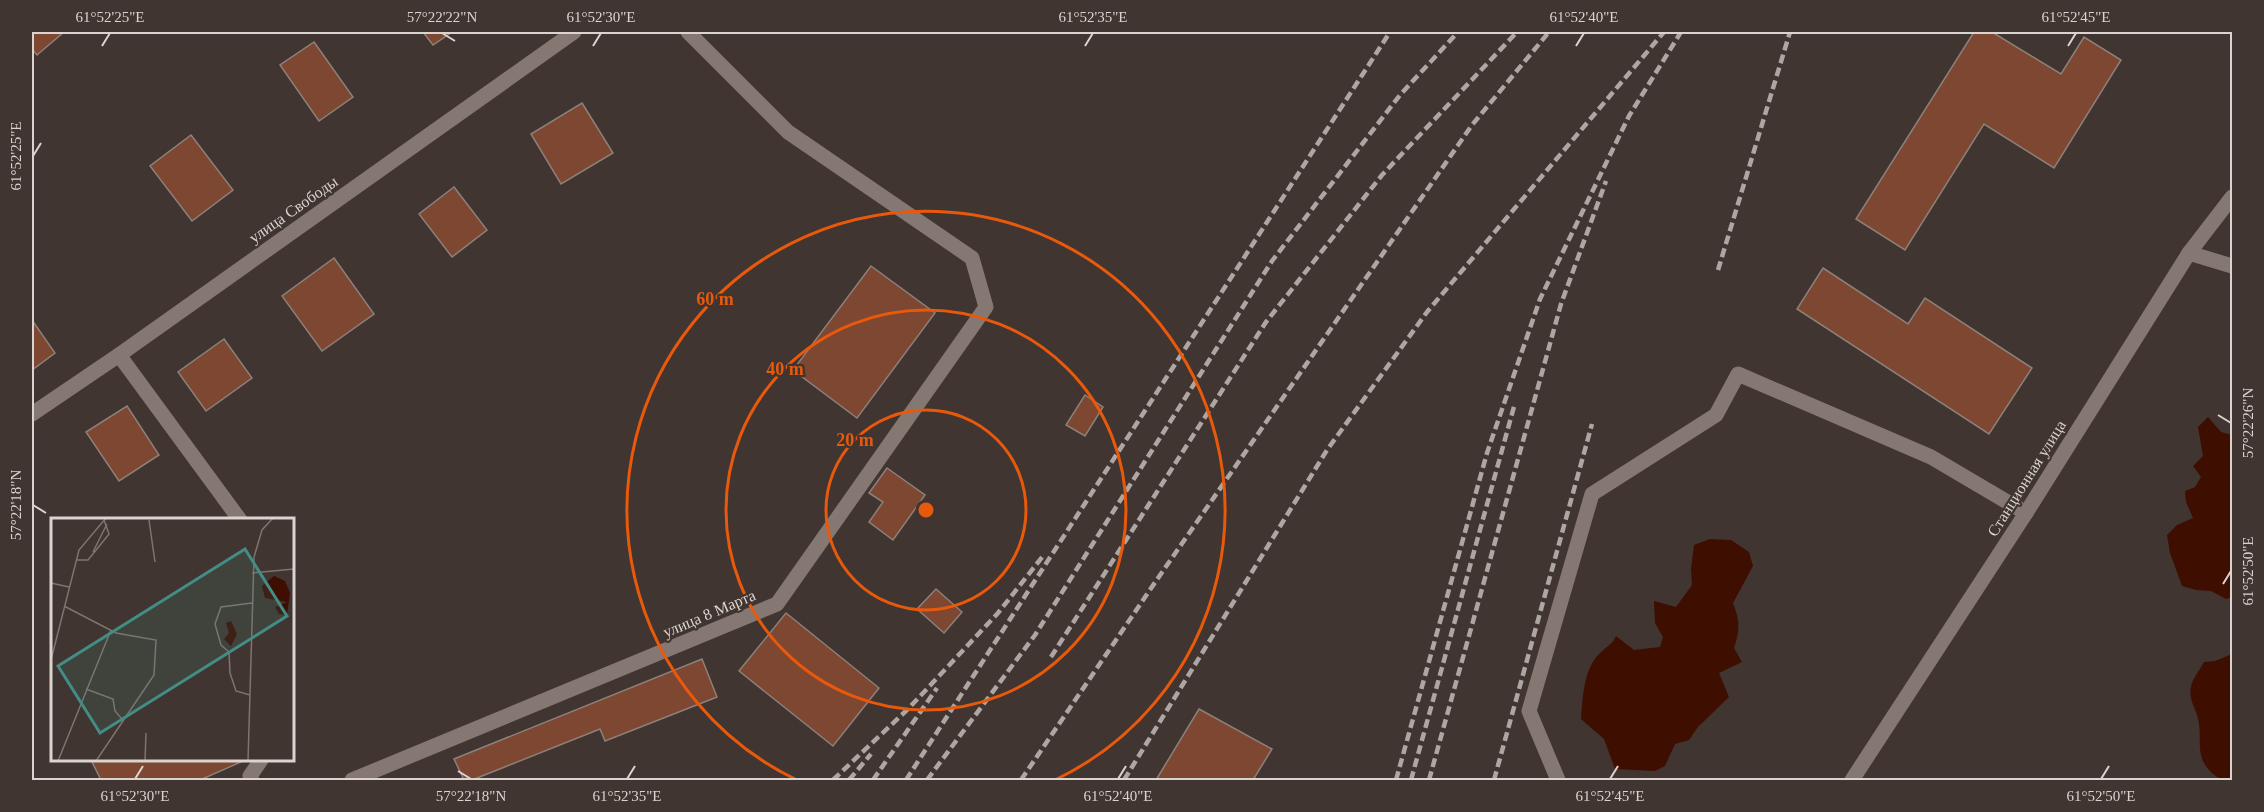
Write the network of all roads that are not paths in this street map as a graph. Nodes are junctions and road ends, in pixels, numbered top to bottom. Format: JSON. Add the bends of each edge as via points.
{"nodes":[{"id":1,"x":574,"y":32,"type":"edge"},
{"id":2,"x":688,"y":32,"type":"edge"},
{"id":3,"x":2232,"y":196,"type":"edge"},
{"id":4,"x":2189,"y":253,"type":"junction"},
{"id":5,"x":2232,"y":266,"type":"edge"},
{"id":6,"x":119,"y":355,"type":"junction"},
{"id":7,"x":32,"y":414,"type":"edge"},
{"id":8,"x":2026,"y":513,"type":"junction"},
{"id":9,"x":239,"y":518,"type":"edge"},
{"id":10,"x":260,"y":761,"type":"edge"},
{"id":11,"x":252,"y":780,"type":"edge"},
{"id":12,"x":352,"y":780,"type":"edge"},
{"id":13,"x":1558,"y":780,"type":"edge"},
{"id":14,"x":1852,"y":780,"type":"edge"}],
"edges":[{"from":1,"to":6,"type":"street","name":"улица Свободы"},
{"from":2,"to":12,"type":"street","name":"улица 8 Марта","via":[[788,132],[972,258],[986,307],[777,604]]},
{"from":3,"to":4,"type":"street","name":"Станционная улица"},
{"from":4,"to":5,"type":"street"},
{"from":4,"to":8,"type":"street","name":"Станционная улица"},
{"from":6,"to":7,"type":"street","name":"улица Свободы"},
{"from":6,"to":9,"type":"street"},
{"from":8,"to":13,"type":"street","via":[[1931,457],[1738,374],[1716,415],[1592,494],[1529,711]]},
{"from":8,"to":14,"type":"street","name":"Станционная улица"},
{"from":10,"to":11,"type":"street","via":[[250,776]]}]}
